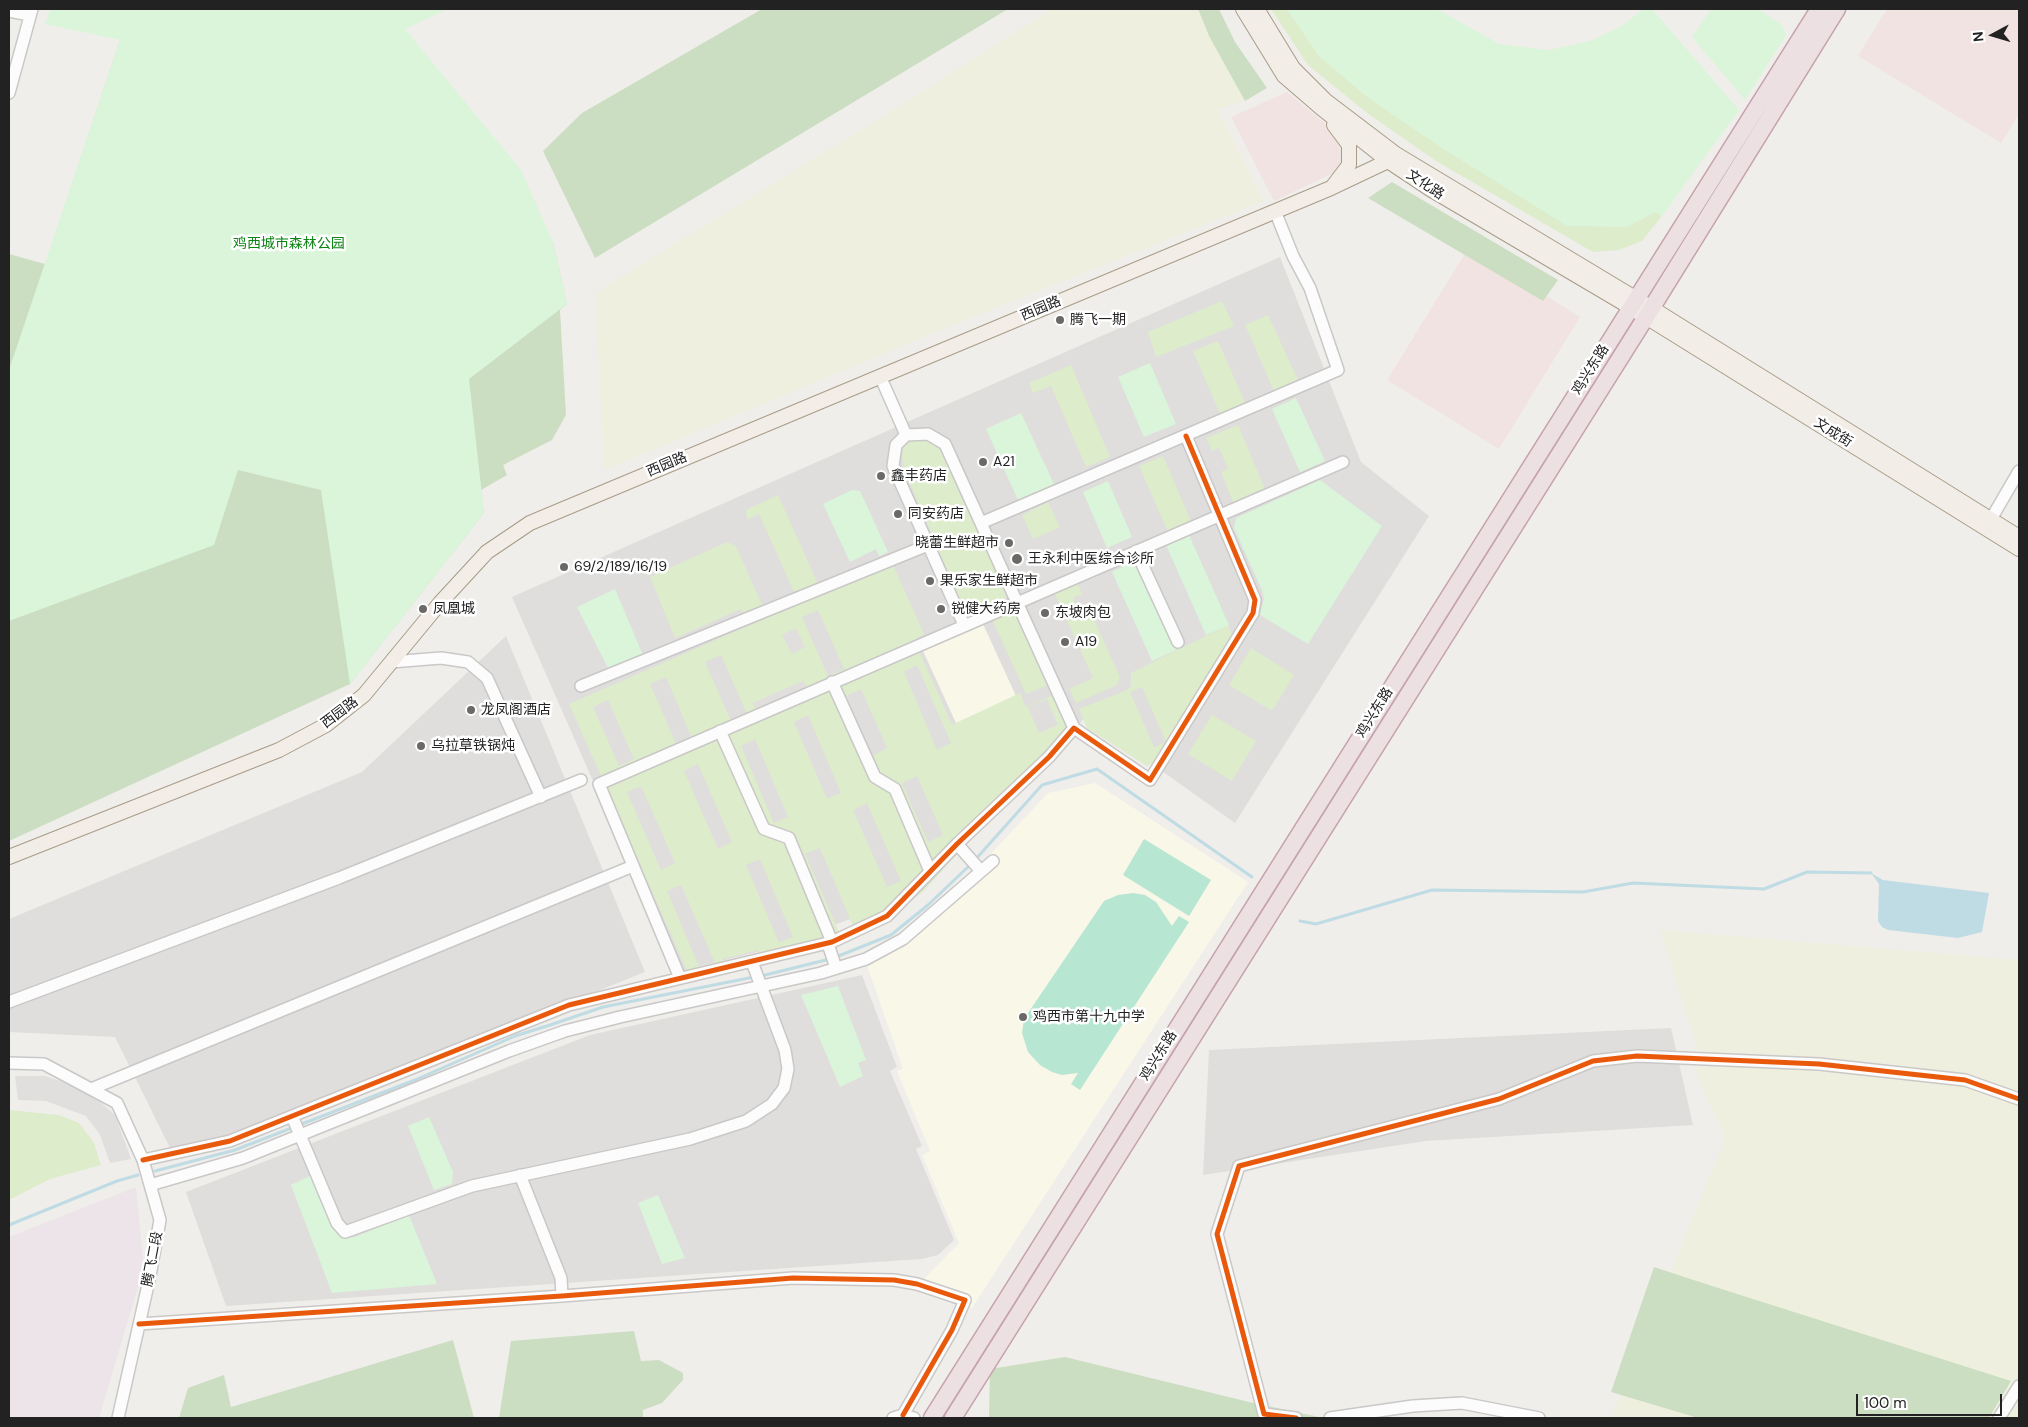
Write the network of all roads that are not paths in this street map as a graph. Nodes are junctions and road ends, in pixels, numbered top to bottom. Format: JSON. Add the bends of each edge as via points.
{"nodes":[{"id":1,"x":1243,"y":9,"type":"edge"},
{"id":2,"x":1256,"y":9,"type":"edge"},
{"id":3,"x":1819,"y":9,"type":"edge"},
{"id":4,"x":1837,"y":9,"type":"edge"},
{"id":5,"x":9,"y":11,"type":"edge"},
{"id":6,"x":31,"y":12,"type":"edge"},
{"id":7,"x":9,"y":93,"type":"edge"},
{"id":8,"x":1321,"y":108,"type":"junction"},
{"id":9,"x":1392,"y":157,"type":"junction"},
{"id":10,"x":1331,"y":188,"type":"junction"},
{"id":11,"x":1275,"y":211,"type":"junction"},
{"id":12,"x":1633,"y":303,"type":"junction"},
{"id":13,"x":1649,"y":312,"type":"junction"},
{"id":14,"x":880,"y":376,"type":"junction"},
{"id":15,"x":906,"y":435,"type":"junction"},
{"id":16,"x":1186,"y":436,"type":"junction"},
{"id":17,"x":1343,"y":462,"type":"dead end"},
{"id":18,"x":2019,"y":471,"type":"edge"},
{"id":19,"x":1221,"y":515,"type":"junction"},
{"id":20,"x":981,"y":523,"type":"junction"},
{"id":21,"x":1988,"y":524,"type":"junction"},
{"id":22,"x":2019,"y":536,"type":"edge"},
{"id":23,"x":928,"y":545,"type":"junction"},
{"id":24,"x":2019,"y":549,"type":"edge"},
{"id":25,"x":1136,"y":551,"type":"junction"},
{"id":26,"x":1017,"y":602,"type":"junction"},
{"id":27,"x":964,"y":625,"type":"junction"},
{"id":28,"x":1178,"y":642,"type":"dead end"},
{"id":29,"x":391,"y":662,"type":"junction"},
{"id":30,"x":832,"y":682,"type":"junction"},
{"id":31,"x":581,"y":686,"type":"dead end"},
{"id":32,"x":1074,"y":728,"type":"junction"},
{"id":33,"x":720,"y":731,"type":"junction"},
{"id":34,"x":581,"y":780,"type":"dead end"},
{"id":35,"x":541,"y":797,"type":"junction"},
{"id":36,"x":957,"y":844,"type":"junction"},
{"id":37,"x":9,"y":857,"type":"edge"},
{"id":38,"x":993,"y":861,"type":"dead end"},
{"id":39,"x":633,"y":866,"type":"junction"},
{"id":40,"x":930,"y":871,"type":"junction"},
{"id":41,"x":981,"y":871,"type":"junction"},
{"id":42,"x":830,"y":943,"type":"junction"},
{"id":43,"x":752,"y":962,"type":"junction"},
{"id":44,"x":836,"y":968,"type":"junction"},
{"id":45,"x":680,"y":978,"type":"junction"},
{"id":46,"x":761,"y":986,"type":"junction"},
{"id":47,"x":9,"y":1002,"type":"edge"},
{"id":48,"x":9,"y":1063,"type":"edge"},
{"id":49,"x":9,"y":1067,"type":"edge"},
{"id":50,"x":91,"y":1089,"type":"junction"},
{"id":51,"x":2019,"y":1098,"type":"edge"},
{"id":52,"x":292,"y":1116,"type":"junction"},
{"id":53,"x":299,"y":1135,"type":"junction"},
{"id":54,"x":236,"y":1138,"type":"junction"},
{"id":55,"x":187,"y":1150,"type":"junction"},
{"id":56,"x":243,"y":1158,"type":"junction"},
{"id":57,"x":143,"y":1160,"type":"junction"},
{"id":58,"x":194,"y":1172,"type":"junction"},
{"id":59,"x":520,"y":1174,"type":"junction"},
{"id":60,"x":150,"y":1185,"type":"junction"},
{"id":61,"x":562,"y":1296,"type":"junction"},
{"id":62,"x":140,"y":1324,"type":"junction"},
{"id":63,"x":2019,"y":1386,"type":"edge"},
{"id":64,"x":903,"y":1417,"type":"edge"},
{"id":65,"x":118,"y":1418,"type":"edge"},
{"id":66,"x":932,"y":1418,"type":"edge"},
{"id":67,"x":953,"y":1418,"type":"edge"},
{"id":68,"x":1296,"y":1418,"type":"edge"},
{"id":69,"x":1330,"y":1418,"type":"edge"},
{"id":70,"x":1539,"y":1418,"type":"edge"},
{"id":71,"x":1999,"y":1418,"type":"edge"}],
"edges":[{"from":1,"to":8,"type":"main road","name":"文化路","via":[[1284,76]]},
{"from":2,"to":9,"type":"main road","name":"文化路","via":[[1293,68]]},
{"from":3,"to":12,"type":"highway","name":"鸡兴东路"},
{"from":4,"to":13,"type":"highway","name":"鸡兴东路"},
{"from":5,"to":6,"type":"street"},
{"from":6,"to":7,"type":"street"},
{"from":8,"to":9,"type":"main road","name":"文化路"},
{"from":8,"to":10,"type":"main road","via":[[1349,145],[1349,165]]},
{"from":9,"to":10,"type":"main road","name":"西园路"},
{"from":9,"to":12,"type":"main road","name":"文化路","via":[[1430,189]]},
{"from":10,"to":11,"type":"main road","name":"西园路"},
{"from":11,"to":14,"type":"main road","name":"西园路"},
{"from":11,"to":16,"type":"street","via":[[1292,255],[1310,288],[1338,370]]},
{"from":12,"to":13,"type":"main road","name":"文化路"},
{"from":12,"to":66,"type":"highway","name":"鸡兴东路"},
{"from":13,"to":21,"type":"main road","name":"文成街"},
{"from":13,"to":67,"type":"highway","name":"鸡兴东路"},
{"from":14,"to":15,"type":"street"},
{"from":14,"to":29,"type":"main road","name":"西园路","via":[[530,522],[487,552]]},
{"from":15,"to":20,"type":"street","via":[[928,434],[945,444]]},
{"from":15,"to":23,"type":"street","via":[[896,445],[893,466]]},
{"from":16,"to":19,"type":"street"},
{"from":16,"to":20,"type":"street"},
{"from":17,"to":19,"type":"street"},
{"from":18,"to":21,"type":"street"},
{"from":19,"to":25,"type":"street"},
{"from":19,"to":32,"type":"street","via":[[1255,600],[1253,613],[1150,780]]},
{"from":20,"to":26,"type":"street"},
{"from":21,"to":22,"type":"main road","name":"文成街"},
{"from":21,"to":24,"type":"main road","name":"文成街"},
{"from":23,"to":27,"type":"street"},
{"from":23,"to":31,"type":"street"},
{"from":25,"to":26,"type":"street"},
{"from":25,"to":28,"type":"street"},
{"from":26,"to":27,"type":"street"},
{"from":26,"to":32,"type":"street"},
{"from":27,"to":30,"type":"street"},
{"from":29,"to":35,"type":"street","via":[[441,658],[468,662],[487,678]]},
{"from":29,"to":37,"type":"main road","name":"西园路","via":[[364,695],[326,725],[279,750]]},
{"from":30,"to":33,"type":"street"},
{"from":30,"to":40,"type":"street","via":[[875,778],[895,789]]},
{"from":32,"to":36,"type":"street","via":[[1049,757]]},
{"from":33,"to":39,"type":"street","via":[[599,784]]},
{"from":33,"to":42,"type":"street","via":[[764,830],[789,838]]},
{"from":34,"to":35,"type":"street"},
{"from":35,"to":47,"type":"street","via":[[311,889]]},
{"from":36,"to":40,"type":"street"},
{"from":36,"to":41,"type":"street"},
{"from":38,"to":41,"type":"street"},
{"from":39,"to":45,"type":"street"},
{"from":39,"to":50,"type":"street"},
{"from":40,"to":42,"type":"street","via":[[887,916]]},
{"from":41,"to":44,"type":"street","via":[[904,939],[866,959]]},
{"from":42,"to":43,"type":"street"},
{"from":42,"to":44,"type":"street"},
{"from":43,"to":45,"type":"street"},
{"from":43,"to":46,"type":"street"},
{"from":44,"to":46,"type":"street"},
{"from":45,"to":52,"type":"street","via":[[569,1005]]},
{"from":46,"to":53,"type":"street","via":[[565,1031],[509,1050]]},
{"from":46,"to":59,"type":"street","via":[[785,1050],[788,1069],[784,1088],[772,1104],[746,1121],[690,1139]]},
{"from":48,"to":49,"type":"street"},
{"from":48,"to":50,"type":"street","name":"腾飞二段","via":[[44,1064]]},
{"from":50,"to":57,"type":"street","name":"腾飞二段","via":[[117,1103]]},
{"from":51,"to":68,"type":"street","via":[[1965,1080],[1820,1064],[1637,1056],[1593,1061],[1499,1099],[1239,1166],[1217,1234],[1264,1414]]},
{"from":52,"to":53,"type":"street"},
{"from":52,"to":54,"type":"street"},
{"from":53,"to":56,"type":"street"},
{"from":53,"to":59,"type":"street","via":[[337,1224],[345,1232],[472,1186]]},
{"from":54,"to":55,"type":"street"},
{"from":54,"to":56,"type":"street"},
{"from":55,"to":57,"type":"street"},
{"from":55,"to":58,"type":"street"},
{"from":56,"to":58,"type":"street"},
{"from":57,"to":60,"type":"street","name":"腾飞二段"},
{"from":58,"to":60,"type":"street"},
{"from":59,"to":61,"type":"street","via":[[561,1278]]},
{"from":60,"to":62,"type":"street","name":"腾飞二段","via":[[160,1220]]},
{"from":61,"to":62,"type":"street"},
{"from":61,"to":64,"type":"street","via":[[794,1278],[894,1280],[965,1300],[952,1330]]},
{"from":62,"to":65,"type":"street","name":"腾飞二段"},
{"from":63,"to":71,"type":"street"},
{"from":69,"to":70,"type":"street","via":[[1413,1406],[1462,1403]]}]}
